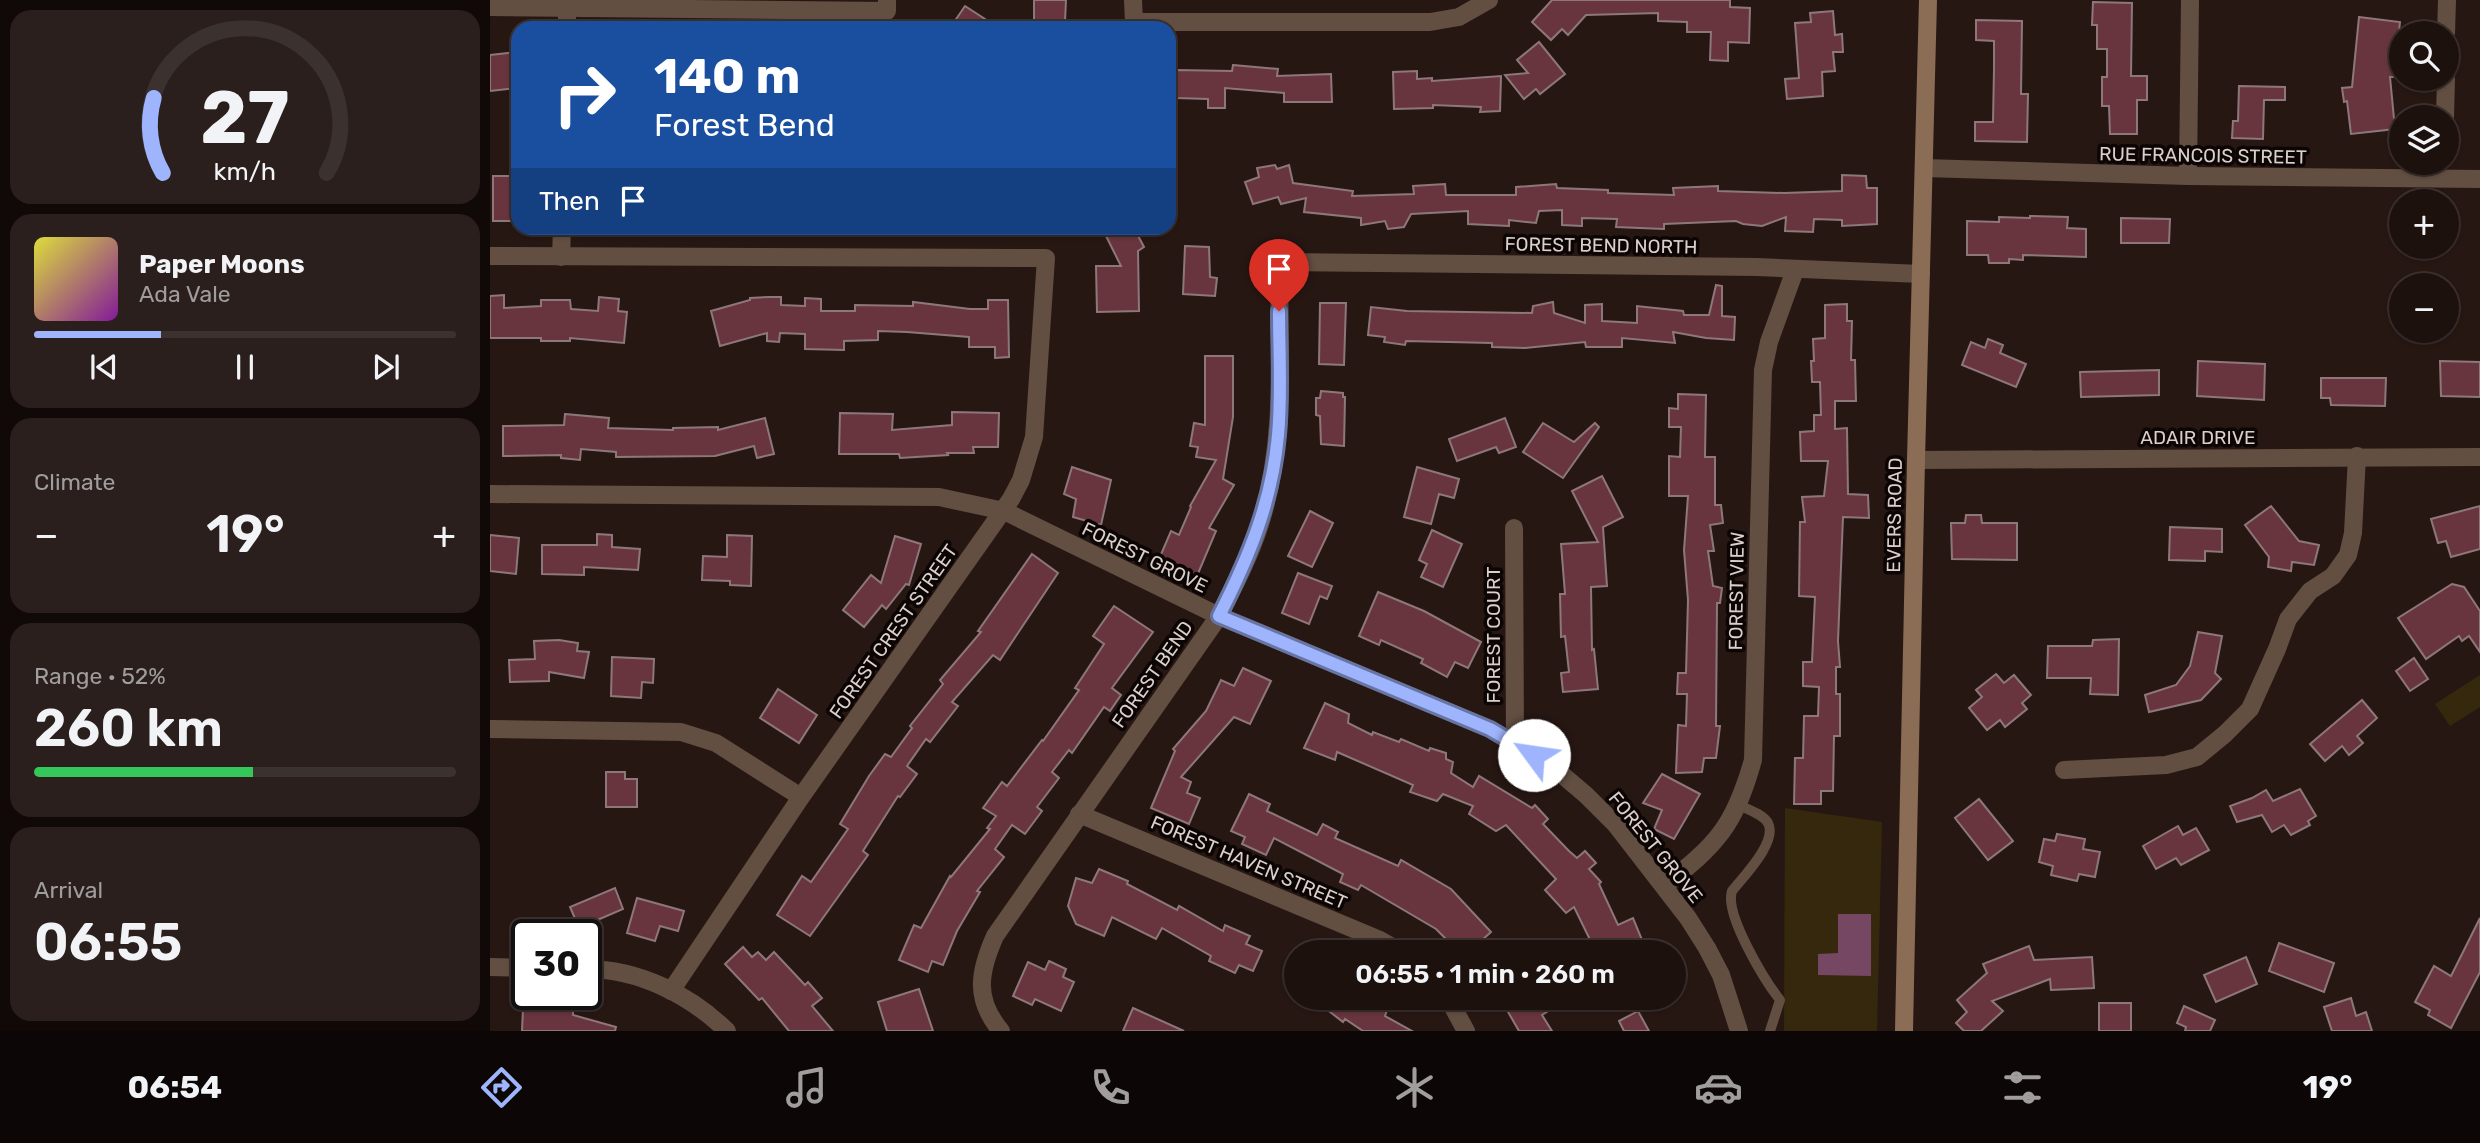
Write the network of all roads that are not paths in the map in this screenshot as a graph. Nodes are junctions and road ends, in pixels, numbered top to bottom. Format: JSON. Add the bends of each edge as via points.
{"nodes":[{"id":1,"x":1133,"y":0,"type":"edge"},
{"id":2,"x":1489,"y":0,"type":"edge"},
{"id":3,"x":1928,"y":0,"type":"edge"},
{"id":4,"x":2190,"y":0,"type":"edge"},
{"id":5,"x":2447,"y":0,"type":"edge"},
{"id":6,"x":568,"y":4,"type":"edge"},
{"id":7,"x":887,"y":6,"type":"edge"},
{"id":8,"x":490,"y":7,"type":"edge"},
{"id":9,"x":1134,"y":21,"type":"edge"},
{"id":10,"x":2446,"y":21,"type":"edge"},
{"id":11,"x":1176,"y":22,"type":"edge"},
{"id":12,"x":1924,"y":168,"type":"junction"},
{"id":13,"x":2389,"y":172,"type":"edge"},
{"id":14,"x":2459,"y":174,"type":"edge"},
{"id":15,"x":2188,"y":176,"type":"junction"},
{"id":16,"x":2480,"y":179,"type":"edge"},
{"id":17,"x":562,"y":235,"type":"edge"},
{"id":18,"x":490,"y":256,"type":"edge"},
{"id":19,"x":561,"y":257,"type":"junction"},
{"id":20,"x":1279,"y":262,"type":"joint"},
{"id":21,"x":1795,"y":270,"type":"junction"},
{"id":22,"x":1921,"y":274,"type":"junction"},
{"id":23,"x":2357,"y":456,"type":"junction"},
{"id":24,"x":2480,"y":457,"type":"edge"},
{"id":25,"x":1916,"y":460,"type":"junction"},
{"id":26,"x":490,"y":494,"type":"edge"},
{"id":27,"x":1004,"y":511,"type":"junction"},
{"id":28,"x":1514,"y":528,"type":"dead end"},
{"id":29,"x":1219,"y":616,"type":"junction"},
{"id":30,"x":490,"y":729,"type":"edge"},
{"id":31,"x":1515,"y":743,"type":"junction"},
{"id":32,"x":2064,"y":770,"type":"dead end"},
{"id":33,"x":801,"y":797,"type":"junction"},
{"id":34,"x":1739,"y":805,"type":"junction"},
{"id":35,"x":1079,"y":814,"type":"junction"},
{"id":36,"x":1664,"y":886,"type":"junction"},
{"id":37,"x":1380,"y":940,"type":"edge"},
{"id":38,"x":490,"y":967,"type":"edge"},
{"id":39,"x":511,"y":968,"type":"edge"},
{"id":40,"x":602,"y":969,"type":"edge"},
{"id":41,"x":671,"y":991,"type":"junction"},
{"id":42,"x":1455,"y":1010,"type":"edge"},
{"id":43,"x":727,"y":1031,"type":"edge"},
{"id":44,"x":1001,"y":1031,"type":"edge"},
{"id":45,"x":1466,"y":1031,"type":"edge"},
{"id":46,"x":1739,"y":1031,"type":"edge"},
{"id":47,"x":1770,"y":1031,"type":"edge"},
{"id":48,"x":1904,"y":1031,"type":"edge"}],
"edges":[{"from":1,"to":9,"type":"street"},
{"from":2,"to":11,"type":"street","via":[[1459,17],[1430,22]]},
{"from":3,"to":12,"type":"main road","name":"EVERS ROAD"},
{"from":4,"to":15,"type":"street"},
{"from":5,"to":10,"type":"street"},
{"from":6,"to":7,"type":"street"},
{"from":6,"to":8,"type":"street"},
{"from":12,"to":15,"type":"street","name":"RUE FRANCOIS STREET"},
{"from":12,"to":22,"type":"main road","name":"EVERS ROAD"},
{"from":13,"to":15,"type":"street","name":"RUE FRANCOIS STREET"},
{"from":14,"to":16,"type":"street","name":"RUE FRANCOIS STREET"},
{"from":17,"to":19,"type":"street"},
{"from":18,"to":19,"type":"street"},
{"from":19,"to":27,"type":"street","name":"FOREST CREST STREET","via":[[1046,258],[1034,437],[1021,480]]},
{"from":20,"to":21,"type":"street","name":"FOREST BEND NORTH"},
{"from":20,"to":29,"type":"street","name":"FOREST BEND","via":[[1278,434],[1272,479],[1245,566]]},
{"from":21,"to":22,"type":"street","name":"FOREST BEND NORTH"},
{"from":21,"to":34,"type":"street","name":"FOREST VIEW","via":[[1763,370],[1753,760]]},
{"from":22,"to":25,"type":"main road","name":"EVERS ROAD"},
{"from":23,"to":24,"type":"street","name":"ADAIR DRIVE"},
{"from":23,"to":25,"type":"street","name":"ADAIR DRIVE"},
{"from":23,"to":32,"type":"street","via":[[2348,555],[2288,619],[2250,709],[2197,757],[2166,765]]},
{"from":25,"to":48,"type":"main road","name":"EVERS ROAD"},
{"from":26,"to":27,"type":"street","name":"FOREST GROVE","via":[[939,497]]},
{"from":27,"to":29,"type":"street","name":"FOREST GROVE"},
{"from":27,"to":33,"type":"street","name":"FOREST CREST STREET"},
{"from":28,"to":31,"type":"street","name":"FOREST COURT"},
{"from":29,"to":31,"type":"street","name":"FOREST GROVE"},
{"from":29,"to":35,"type":"street","name":"FOREST BEND"},
{"from":30,"to":33,"type":"street","via":[[681,732],[716,743]]},
{"from":31,"to":36,"type":"street","name":"FOREST GROVE","via":[[1586,795]]},
{"from":33,"to":41,"type":"street","name":"FOREST CREST STREET"},
{"from":34,"to":36,"type":"street","name":"FOREST VIEW","via":[[1706,852]]},
{"from":34,"to":47,"type":"lane","via":[[1762,817],[1770,835],[1729,899],[1763,978],[1780,1000]]},
{"from":35,"to":37,"type":"street","name":"FOREST HAVEN STREET"},
{"from":35,"to":44,"type":"street","name":"FOREST BEND","via":[[995,936],[982,966],[983,998]]},
{"from":36,"to":46,"type":"street","name":"FOREST GROVE","via":[[1712,957]]},
{"from":38,"to":39,"type":"street"},
{"from":40,"to":41,"type":"street"},
{"from":41,"to":43,"type":"street"},
{"from":42,"to":45,"type":"street"}]}
